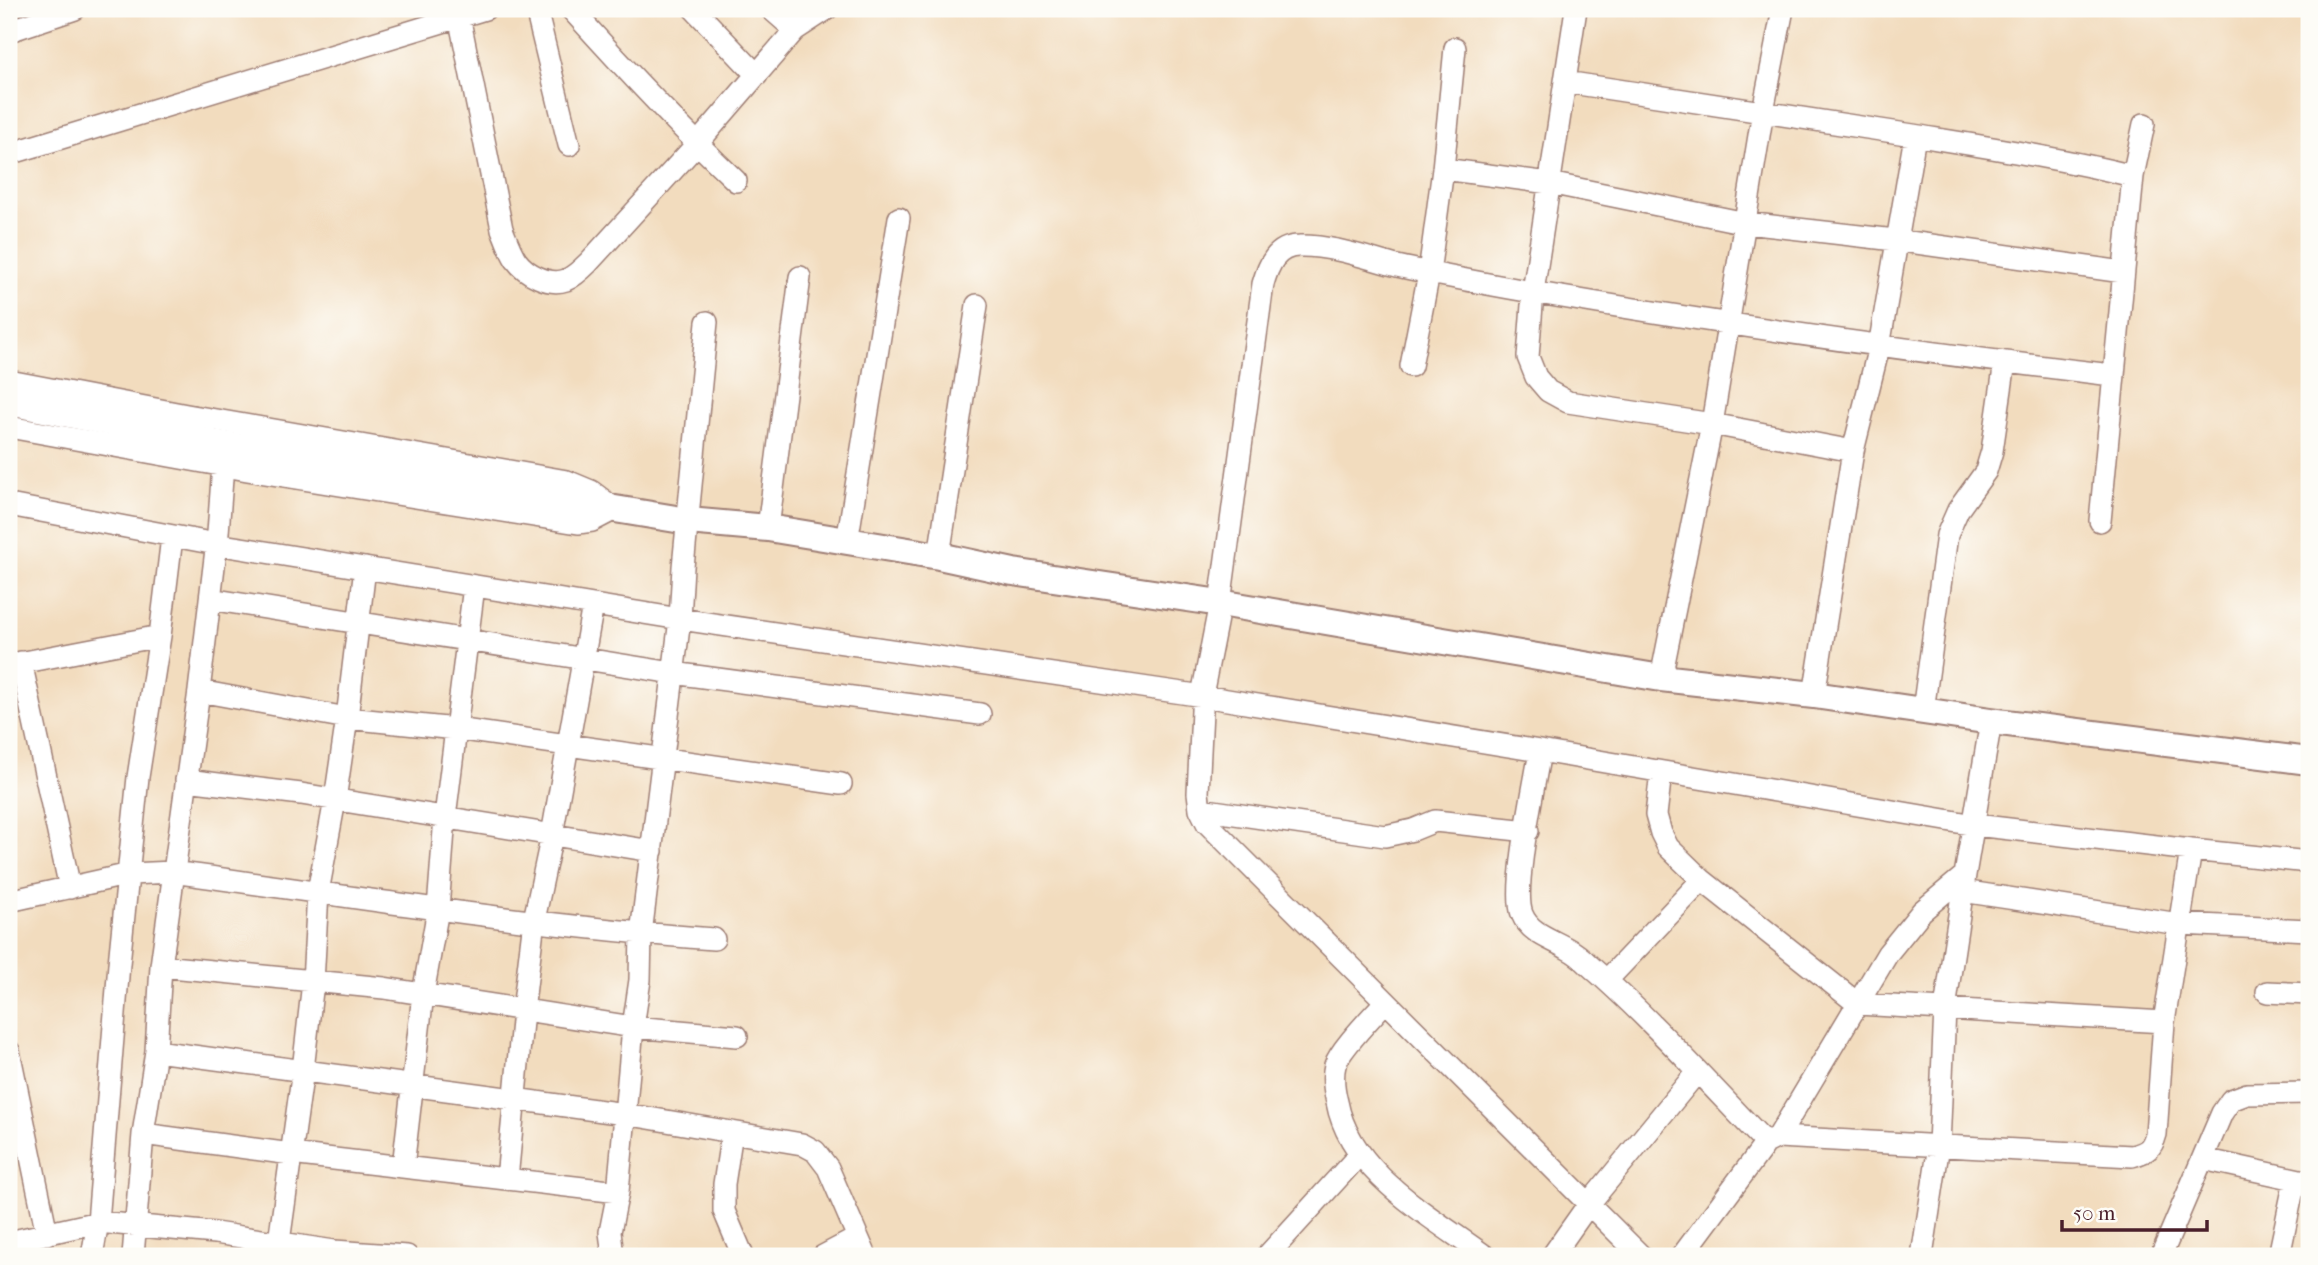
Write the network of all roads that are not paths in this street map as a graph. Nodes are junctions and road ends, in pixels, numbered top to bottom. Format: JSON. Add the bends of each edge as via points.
{"nodes":[{"id":1,"x":75,"y":9,"type":"edge"},
{"id":2,"x":485,"y":9,"type":"edge"},
{"id":3,"x":536,"y":9,"type":"edge"},
{"id":4,"x":571,"y":9,"type":"edge"},
{"id":5,"x":694,"y":9,"type":"edge"},
{"id":6,"x":771,"y":9,"type":"edge"},
{"id":7,"x":827,"y":9,"type":"edge"},
{"id":8,"x":1576,"y":9,"type":"edge"},
{"id":9,"x":1783,"y":9,"type":"edge"},
{"id":10,"x":460,"y":16,"type":"junction"},
{"id":11,"x":795,"y":30,"type":"junction"},
{"id":12,"x":9,"y":32,"type":"edge"},
{"id":13,"x":1455,"y":48,"type":"dead end"},
{"id":14,"x":757,"y":75,"type":"junction"},
{"id":15,"x":1565,"y":82,"type":"junction"},
{"id":16,"x":1763,"y":111,"type":"junction"},
{"id":17,"x":2144,"y":124,"type":"dead end"},
{"id":18,"x":1915,"y":136,"type":"junction"},
{"id":19,"x":697,"y":144,"type":"junction"},
{"id":20,"x":569,"y":145,"type":"dead end"},
{"id":21,"x":9,"y":154,"type":"edge"},
{"id":22,"x":1443,"y":169,"type":"junction"},
{"id":23,"x":2133,"y":176,"type":"junction"},
{"id":24,"x":736,"y":181,"type":"dead end"},
{"id":25,"x":1549,"y":183,"type":"junction"},
{"id":26,"x":899,"y":218,"type":"dead end"},
{"id":27,"x":1745,"y":223,"type":"junction"},
{"id":28,"x":1895,"y":240,"type":"junction"},
{"id":29,"x":2123,"y":272,"type":"junction"},
{"id":30,"x":1429,"y":273,"type":"junction"},
{"id":31,"x":800,"y":277,"type":"dead end"},
{"id":32,"x":1533,"y":292,"type":"junction"},
{"id":33,"x":977,"y":305,"type":"dead end"},
{"id":34,"x":707,"y":322,"type":"dead end"},
{"id":35,"x":1730,"y":323,"type":"junction"},
{"id":36,"x":1879,"y":347,"type":"junction"},
{"id":37,"x":2005,"y":362,"type":"junction"},
{"id":38,"x":1411,"y":366,"type":"dead end"},
{"id":39,"x":2112,"y":375,"type":"junction"},
{"id":40,"x":9,"y":381,"type":"edge"},
{"id":41,"x":9,"y":402,"type":"edge"},
{"id":42,"x":1712,"y":424,"type":"junction"},
{"id":43,"x":9,"y":427,"type":"edge"},
{"id":44,"x":1853,"y":452,"type":"junction"},
{"id":45,"x":223,"y":465,"type":"junction"},
{"id":46,"x":9,"y":505,"type":"edge"},
{"id":47,"x":615,"y":509,"type":"junction"},
{"id":48,"x":688,"y":521,"type":"junction"},
{"id":49,"x":2100,"y":521,"type":"dead end"},
{"id":50,"x":768,"y":528,"type":"junction"},
{"id":51,"x":172,"y":537,"type":"junction"},
{"id":52,"x":217,"y":539,"type":"junction"},
{"id":53,"x":847,"y":542,"type":"junction"},
{"id":54,"x":939,"y":556,"type":"junction"},
{"id":55,"x":365,"y":568,"type":"junction"},
{"id":56,"x":474,"y":586,"type":"junction"},
{"id":57,"x":210,"y":599,"type":"junction"},
{"id":58,"x":1220,"y":603,"type":"junction"},
{"id":59,"x":593,"y":605,"type":"junction"},
{"id":60,"x":681,"y":614,"type":"junction"},
{"id":61,"x":358,"y":623,"type":"junction"},
{"id":62,"x":160,"y":636,"type":"junction"},
{"id":63,"x":467,"y":641,"type":"junction"},
{"id":64,"x":583,"y":659,"type":"junction"},
{"id":65,"x":15,"y":664,"type":"edge"},
{"id":66,"x":673,"y":673,"type":"junction"},
{"id":67,"x":1661,"y":678,"type":"junction"},
{"id":68,"x":199,"y":691,"type":"junction"},
{"id":69,"x":1203,"y":693,"type":"junction"},
{"id":70,"x":1814,"y":695,"type":"junction"},
{"id":71,"x":1923,"y":711,"type":"junction"},
{"id":72,"x":980,"y":714,"type":"dead end"},
{"id":73,"x":347,"y":718,"type":"junction"},
{"id":74,"x":1991,"y":721,"type":"junction"},
{"id":75,"x":456,"y":729,"type":"junction"},
{"id":76,"x":568,"y":745,"type":"junction"},
{"id":77,"x":1540,"y":751,"type":"junction"},
{"id":78,"x":663,"y":758,"type":"junction"},
{"id":79,"x":2309,"y":761,"type":"edge"},
{"id":80,"x":1661,"y":772,"type":"junction"},
{"id":81,"x":186,"y":780,"type":"junction"},
{"id":82,"x":841,"y":784,"type":"dead end"},
{"id":83,"x":335,"y":800,"type":"junction"},
{"id":84,"x":1200,"y":809,"type":"junction"},
{"id":85,"x":1976,"y":816,"type":"junction"},
{"id":86,"x":445,"y":817,"type":"junction"},
{"id":87,"x":1528,"y":831,"type":"junction"},
{"id":88,"x":552,"y":835,"type":"junction"},
{"id":89,"x":2191,"y":850,"type":"junction"},
{"id":90,"x":652,"y":851,"type":"junction"},
{"id":91,"x":2309,"y":862,"type":"edge"},
{"id":92,"x":169,"y":872,"type":"junction"},
{"id":93,"x":135,"y":874,"type":"junction"},
{"id":94,"x":1702,"y":880,"type":"junction"},
{"id":95,"x":1964,"y":883,"type":"junction"},
{"id":96,"x":70,"y":888,"type":"junction"},
{"id":97,"x":318,"y":892,"type":"junction"},
{"id":98,"x":9,"y":901,"type":"edge"},
{"id":99,"x":438,"y":909,"type":"junction"},
{"id":100,"x":534,"y":920,"type":"junction"},
{"id":101,"x":2179,"y":924,"type":"junction"},
{"id":102,"x":2309,"y":930,"type":"edge"},
{"id":103,"x":641,"y":934,"type":"junction"},
{"id":104,"x":714,"y":939,"type":"dead end"},
{"id":105,"x":161,"y":966,"type":"junction"},
{"id":106,"x":1607,"y":980,"type":"junction"},
{"id":107,"x":313,"y":982,"type":"junction"},
{"id":108,"x":2267,"y":992,"type":"dead end"},
{"id":109,"x":423,"y":995,"type":"junction"},
{"id":110,"x":2309,"y":995,"type":"edge"},
{"id":111,"x":1385,"y":1002,"type":"junction"},
{"id":112,"x":1858,"y":1004,"type":"junction"},
{"id":113,"x":1945,"y":1009,"type":"junction"},
{"id":114,"x":523,"y":1011,"type":"junction"},
{"id":115,"x":2164,"y":1022,"type":"junction"},
{"id":116,"x":632,"y":1027,"type":"junction"},
{"id":117,"x":737,"y":1035,"type":"dead end"},
{"id":118,"x":9,"y":1051,"type":"edge"},
{"id":119,"x":156,"y":1051,"type":"junction"},
{"id":120,"x":303,"y":1070,"type":"junction"},
{"id":121,"x":1697,"y":1072,"type":"junction"},
{"id":122,"x":412,"y":1085,"type":"junction"},
{"id":123,"x":2309,"y":1093,"type":"edge"},
{"id":124,"x":516,"y":1099,"type":"junction"},
{"id":125,"x":625,"y":1114,"type":"junction"},
{"id":126,"x":733,"y":1132,"type":"junction"},
{"id":127,"x":144,"y":1134,"type":"junction"},
{"id":128,"x":1772,"y":1140,"type":"junction"},
{"id":129,"x":1939,"y":1145,"type":"junction"},
{"id":130,"x":291,"y":1154,"type":"junction"},
{"id":131,"x":1360,"y":1154,"type":"junction"},
{"id":132,"x":2203,"y":1159,"type":"junction"},
{"id":133,"x":402,"y":1167,"type":"junction"},
{"id":134,"x":507,"y":1179,"type":"junction"},
{"id":135,"x":2302,"y":1181,"type":"edge"},
{"id":136,"x":618,"y":1192,"type":"junction"},
{"id":137,"x":1588,"y":1205,"type":"junction"},
{"id":138,"x":117,"y":1224,"type":"junction"},
{"id":139,"x":47,"y":1234,"type":"junction"},
{"id":140,"x":9,"y":1242,"type":"edge"},
{"id":141,"x":862,"y":1247,"type":"edge"},
{"id":142,"x":277,"y":1249,"type":"edge"},
{"id":143,"x":335,"y":1254,"type":"edge"},
{"id":144,"x":92,"y":1256,"type":"edge"},
{"id":145,"x":133,"y":1256,"type":"edge"},
{"id":146,"x":407,"y":1256,"type":"edge"},
{"id":147,"x":613,"y":1256,"type":"edge"},
{"id":148,"x":743,"y":1256,"type":"edge"},
{"id":149,"x":822,"y":1256,"type":"edge"},
{"id":150,"x":1266,"y":1256,"type":"edge"},
{"id":151,"x":1486,"y":1256,"type":"edge"},
{"id":152,"x":1552,"y":1256,"type":"edge"},
{"id":153,"x":1641,"y":1256,"type":"edge"},
{"id":154,"x":1682,"y":1256,"type":"edge"},
{"id":155,"x":1922,"y":1256,"type":"edge"},
{"id":156,"x":2161,"y":1256,"type":"edge"},
{"id":157,"x":2279,"y":1256,"type":"edge"}],
"edges":[{"from":1,"to":12,"type":"street"},
{"from":2,"to":10,"type":"street"},
{"from":3,"to":20,"type":"street"},
{"from":4,"to":19,"type":"street"},
{"from":5,"to":14,"type":"street"},
{"from":6,"to":11,"type":"street"},
{"from":7,"to":11,"type":"street"},
{"from":8,"to":15,"type":"street"},
{"from":9,"to":16,"type":"street"},
{"from":10,"to":19,"type":"street","via":[[502,229],[514,258],[525,270],[544,280],[563,281],[576,274]]},
{"from":10,"to":21,"type":"street"},
{"from":11,"to":14,"type":"street"},
{"from":13,"to":22,"type":"street"},
{"from":14,"to":19,"type":"street"},
{"from":15,"to":16,"type":"street"},
{"from":15,"to":25,"type":"street"},
{"from":16,"to":18,"type":"street"},
{"from":16,"to":27,"type":"street"},
{"from":17,"to":23,"type":"street"},
{"from":18,"to":23,"type":"street"},
{"from":18,"to":28,"type":"street"},
{"from":19,"to":24,"type":"street"},
{"from":22,"to":25,"type":"street"},
{"from":22,"to":30,"type":"street"},
{"from":23,"to":29,"type":"street"},
{"from":25,"to":27,"type":"street"},
{"from":25,"to":32,"type":"street"},
{"from":26,"to":53,"type":"street"},
{"from":27,"to":28,"type":"street"},
{"from":27,"to":35,"type":"street"},
{"from":28,"to":29,"type":"street"},
{"from":28,"to":36,"type":"street"},
{"from":29,"to":39,"type":"street"},
{"from":30,"to":32,"type":"street"},
{"from":30,"to":38,"type":"street"},
{"from":30,"to":58,"type":"street","via":[[1296,245],[1269,263]]},
{"from":31,"to":50,"type":"street"},
{"from":32,"to":35,"type":"street"},
{"from":32,"to":42,"type":"street","via":[[1528,358],[1548,391],[1568,402]]},
{"from":33,"to":54,"type":"street"},
{"from":34,"to":48,"type":"street"},
{"from":35,"to":36,"type":"street"},
{"from":35,"to":42,"type":"street"},
{"from":36,"to":37,"type":"street"},
{"from":36,"to":44,"type":"street"},
{"from":37,"to":39,"type":"street"},
{"from":37,"to":71,"type":"street","via":[[1986,471],[1958,510],[1947,535]]},
{"from":39,"to":49,"type":"street"},
{"from":40,"to":47,"type":"street","via":[[566,481],[591,491]]},
{"from":41,"to":47,"type":"street","via":[[214,443]]},
{"from":42,"to":44,"type":"street"},
{"from":42,"to":67,"type":"street"},
{"from":43,"to":45,"type":"street"},
{"from":44,"to":70,"type":"street"},
{"from":45,"to":47,"type":"street","via":[[578,523]]},
{"from":45,"to":52,"type":"street"},
{"from":46,"to":51,"type":"street"},
{"from":47,"to":48,"type":"street"},
{"from":48,"to":50,"type":"street"},
{"from":48,"to":60,"type":"street"},
{"from":50,"to":53,"type":"street"},
{"from":51,"to":52,"type":"street"},
{"from":51,"to":62,"type":"street"},
{"from":52,"to":55,"type":"street"},
{"from":52,"to":57,"type":"street"},
{"from":53,"to":54,"type":"street"},
{"from":54,"to":58,"type":"street","via":[[1013,572]]},
{"from":55,"to":56,"type":"street"},
{"from":55,"to":61,"type":"street"},
{"from":56,"to":59,"type":"street"},
{"from":56,"to":63,"type":"street"},
{"from":57,"to":61,"type":"street"},
{"from":57,"to":68,"type":"street"},
{"from":58,"to":67,"type":"street"},
{"from":58,"to":69,"type":"street"},
{"from":59,"to":60,"type":"street"},
{"from":59,"to":64,"type":"street"},
{"from":60,"to":66,"type":"street"},
{"from":60,"to":69,"type":"street"},
{"from":61,"to":63,"type":"street"},
{"from":61,"to":73,"type":"street"},
{"from":62,"to":65,"type":"street"},
{"from":62,"to":93,"type":"street","via":[[138,777]]},
{"from":63,"to":64,"type":"street"},
{"from":63,"to":75,"type":"street"},
{"from":64,"to":66,"type":"street"},
{"from":64,"to":76,"type":"street"},
{"from":65,"to":96,"type":"street"},
{"from":66,"to":72,"type":"street"},
{"from":66,"to":78,"type":"street"},
{"from":67,"to":70,"type":"street"},
{"from":68,"to":73,"type":"street"},
{"from":68,"to":81,"type":"street"},
{"from":69,"to":77,"type":"street"},
{"from":69,"to":84,"type":"street"},
{"from":70,"to":71,"type":"street"},
{"from":71,"to":74,"type":"street"},
{"from":73,"to":75,"type":"street"},
{"from":73,"to":83,"type":"street"},
{"from":74,"to":79,"type":"street"},
{"from":74,"to":85,"type":"street"},
{"from":75,"to":76,"type":"street"},
{"from":75,"to":86,"type":"street"},
{"from":76,"to":78,"type":"street"},
{"from":76,"to":88,"type":"street"},
{"from":77,"to":80,"type":"street"},
{"from":77,"to":87,"type":"street"},
{"from":78,"to":82,"type":"street"},
{"from":78,"to":90,"type":"street"},
{"from":80,"to":85,"type":"street"},
{"from":80,"to":94,"type":"street","via":[[1656,815],[1661,833],[1668,847]]},
{"from":81,"to":83,"type":"street"},
{"from":81,"to":92,"type":"street"},
{"from":83,"to":86,"type":"street"},
{"from":83,"to":97,"type":"street"},
{"from":84,"to":87,"type":"street","via":[[1385,836],[1435,821]]},
{"from":84,"to":111,"type":"street","via":[[1207,823]]},
{"from":85,"to":89,"type":"street"},
{"from":85,"to":95,"type":"street"},
{"from":86,"to":88,"type":"street"},
{"from":86,"to":99,"type":"street"},
{"from":87,"to":106,"type":"street","via":[[1522,915],[1532,929],[1569,949]]},
{"from":88,"to":90,"type":"street"},
{"from":88,"to":100,"type":"street"},
{"from":89,"to":91,"type":"street"},
{"from":89,"to":101,"type":"street"},
{"from":90,"to":103,"type":"street"},
{"from":92,"to":93,"type":"street"},
{"from":92,"to":97,"type":"street"},
{"from":92,"to":105,"type":"street"},
{"from":93,"to":96,"type":"street"},
{"from":93,"to":138,"type":"street","via":[[119,964]]},
{"from":94,"to":106,"type":"street"},
{"from":94,"to":112,"type":"street"},
{"from":95,"to":101,"type":"street"},
{"from":95,"to":112,"type":"street","via":[[1922,911],[1888,953]]},
{"from":95,"to":113,"type":"street"},
{"from":96,"to":98,"type":"street"},
{"from":97,"to":99,"type":"street"},
{"from":97,"to":107,"type":"street"},
{"from":99,"to":100,"type":"street"},
{"from":99,"to":109,"type":"street"},
{"from":100,"to":103,"type":"street"},
{"from":100,"to":114,"type":"street"},
{"from":101,"to":102,"type":"street"},
{"from":101,"to":115,"type":"street"},
{"from":103,"to":104,"type":"street"},
{"from":103,"to":116,"type":"street"},
{"from":105,"to":107,"type":"street"},
{"from":105,"to":119,"type":"street"},
{"from":106,"to":121,"type":"street"},
{"from":107,"to":109,"type":"street"},
{"from":107,"to":120,"type":"street"},
{"from":108,"to":110,"type":"street"},
{"from":109,"to":114,"type":"street"},
{"from":109,"to":122,"type":"street"},
{"from":111,"to":131,"type":"street","via":[[1335,1063],[1333,1083],[1340,1121]]},
{"from":111,"to":137,"type":"street"},
{"from":112,"to":113,"type":"street"},
{"from":112,"to":128,"type":"street"},
{"from":113,"to":115,"type":"street"},
{"from":113,"to":129,"type":"street"},
{"from":114,"to":116,"type":"street"},
{"from":114,"to":124,"type":"street"},
{"from":115,"to":129,"type":"street","via":[[2156,1134],[2145,1153],[2132,1156]]},
{"from":116,"to":117,"type":"street"},
{"from":116,"to":125,"type":"street"},
{"from":118,"to":139,"type":"street"},
{"from":119,"to":120,"type":"street"},
{"from":119,"to":127,"type":"street"},
{"from":120,"to":122,"type":"street"},
{"from":120,"to":130,"type":"street"},
{"from":121,"to":128,"type":"street"},
{"from":121,"to":137,"type":"street"},
{"from":122,"to":124,"type":"street"},
{"from":122,"to":133,"type":"street"},
{"from":123,"to":132,"type":"street","via":[[2247,1094],[2231,1100]]},
{"from":124,"to":125,"type":"street"},
{"from":124,"to":134,"type":"street"},
{"from":125,"to":126,"type":"street"},
{"from":125,"to":136,"type":"street"},
{"from":126,"to":141,"type":"street","via":[[803,1144],[815,1151],[828,1168]]},
{"from":126,"to":148,"type":"street","via":[[724,1211]]},
{"from":127,"to":130,"type":"street"},
{"from":127,"to":138,"type":"street"},
{"from":128,"to":129,"type":"street"},
{"from":128,"to":154,"type":"street"},
{"from":129,"to":155,"type":"street"},
{"from":130,"to":133,"type":"street"},
{"from":130,"to":142,"type":"street"},
{"from":131,"to":150,"type":"street"},
{"from":131,"to":151,"type":"street","via":[[1382,1180]]},
{"from":132,"to":135,"type":"street"},
{"from":132,"to":156,"type":"street"},
{"from":133,"to":134,"type":"street"},
{"from":134,"to":136,"type":"street"},
{"from":135,"to":157,"type":"street"},
{"from":136,"to":147,"type":"street","via":[[610,1232]]},
{"from":137,"to":152,"type":"street"},
{"from":137,"to":153,"type":"street"},
{"from":138,"to":139,"type":"street"},
{"from":138,"to":142,"type":"street"},
{"from":138,"to":144,"type":"street"},
{"from":138,"to":145,"type":"street"},
{"from":139,"to":140,"type":"street"},
{"from":141,"to":149,"type":"street"},
{"from":142,"to":143,"type":"street"},
{"from":143,"to":146,"type":"street"}]}
